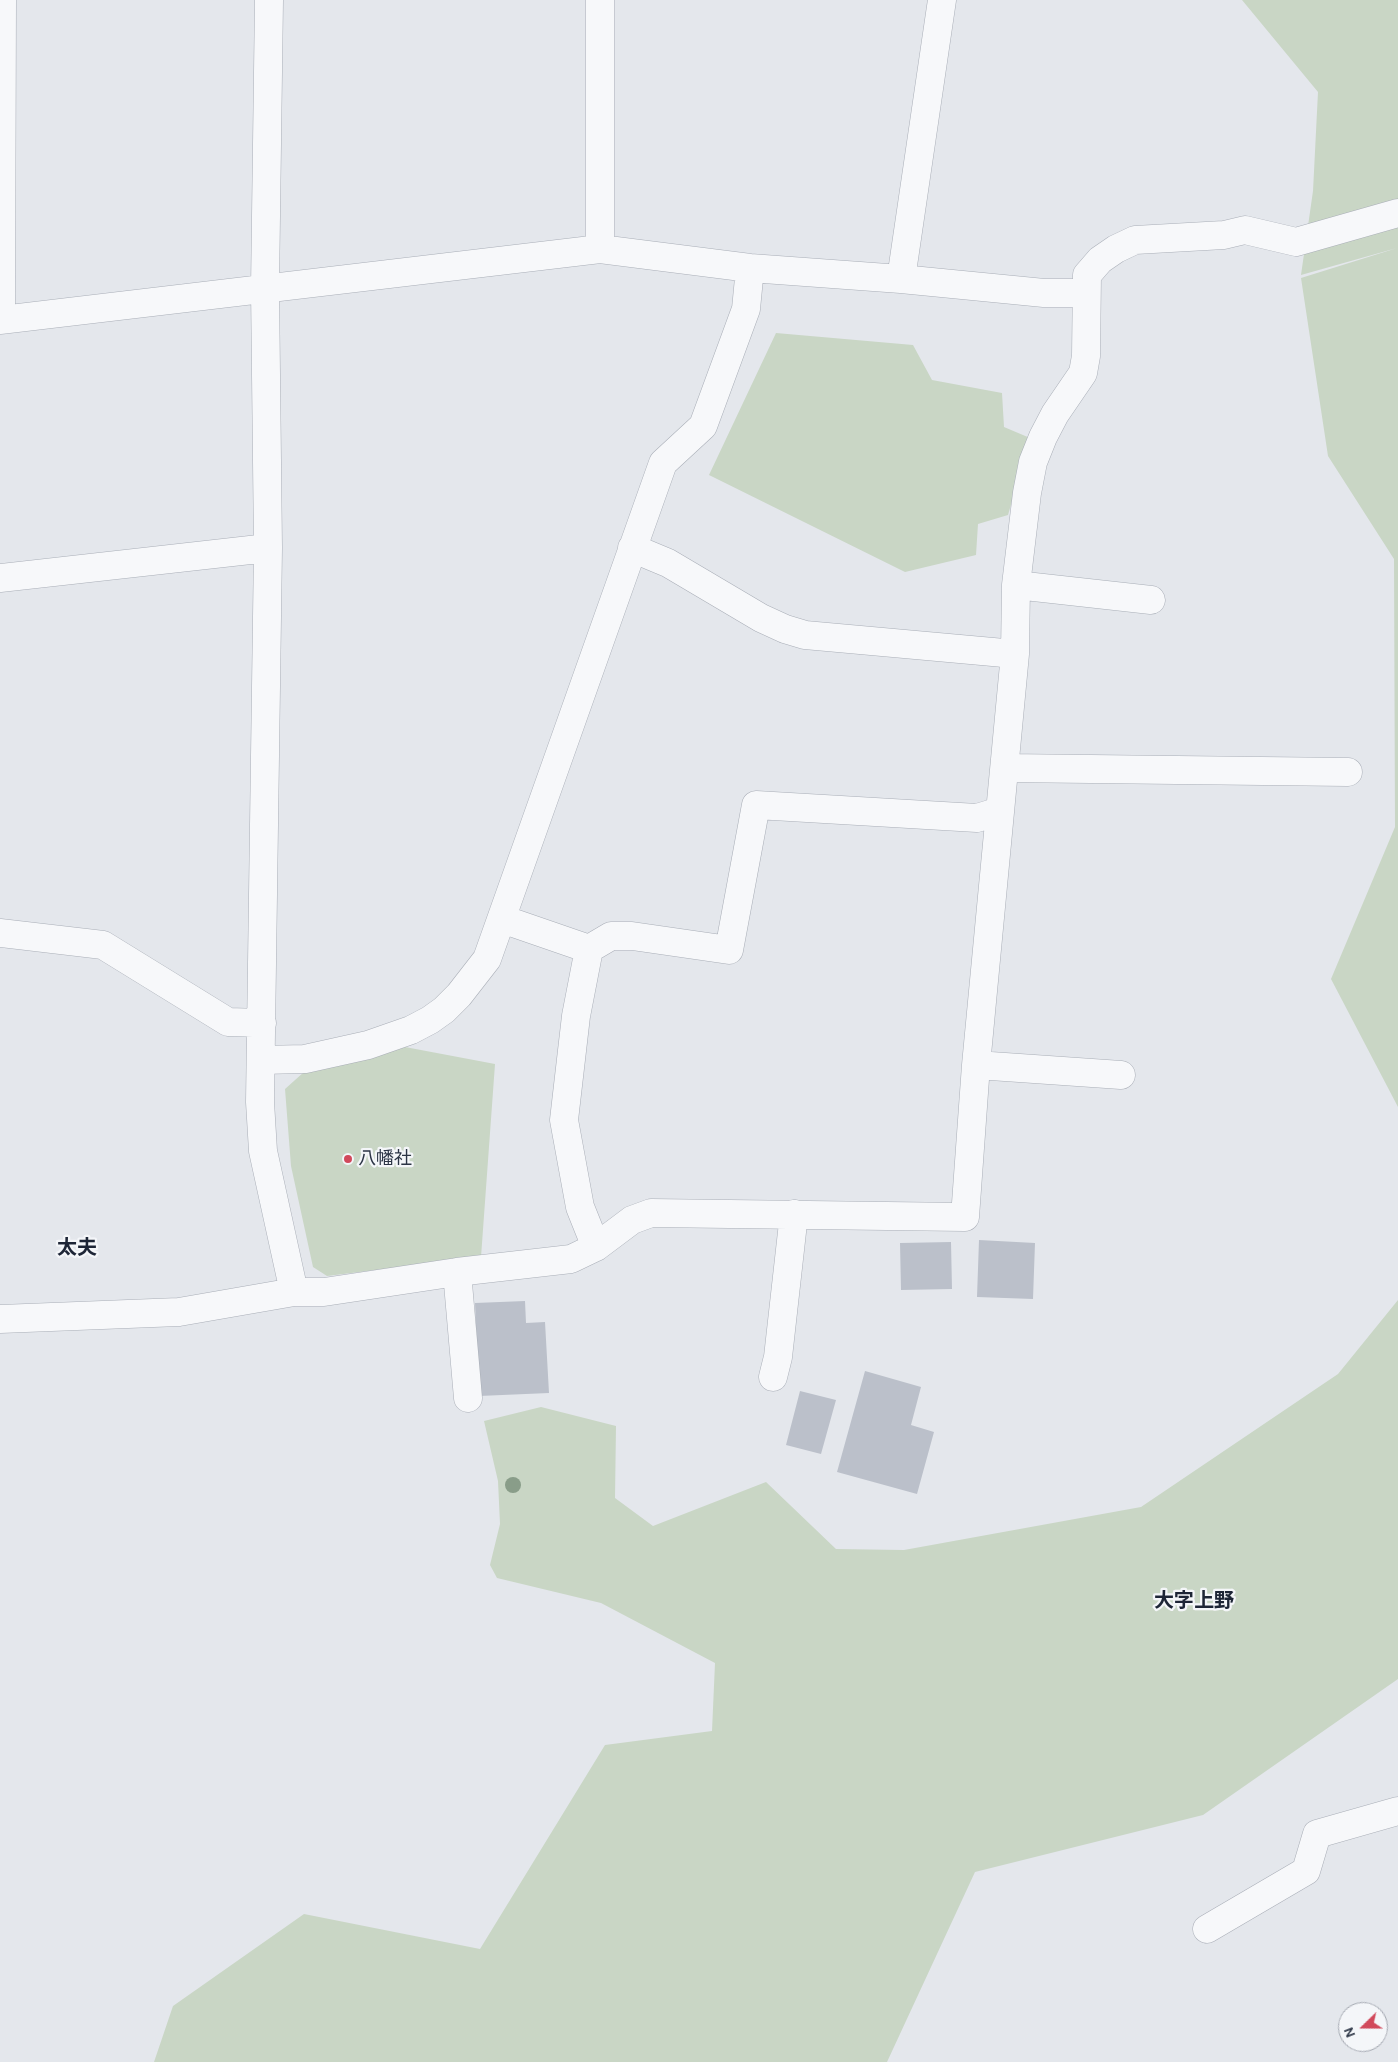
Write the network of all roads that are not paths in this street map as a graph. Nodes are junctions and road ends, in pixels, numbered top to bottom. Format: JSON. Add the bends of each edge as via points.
{"nodes":[{"id":1,"x":2,"y":0,"type":"edge"},
{"id":2,"x":269,"y":0,"type":"edge"},
{"id":3,"x":600,"y":0,"type":"edge"},
{"id":4,"x":942,"y":0,"type":"edge"},
{"id":5,"x":1398,"y":213,"type":"edge"},
{"id":6,"x":600,"y":249,"type":"junction"},
{"id":7,"x":750,"y":268,"type":"junction"},
{"id":8,"x":901,"y":278,"type":"junction"},
{"id":9,"x":266,"y":288,"type":"junction"},
{"id":10,"x":1086,"y":293,"type":"junction"},
{"id":11,"x":1,"y":320,"type":"edge"},
{"id":12,"x":268,"y":548,"type":"junction"},
{"id":13,"x":632,"y":548,"type":"junction"},
{"id":14,"x":0,"y":578,"type":"edge"},
{"id":15,"x":1016,"y":585,"type":"junction"},
{"id":16,"x":1151,"y":600,"type":"dead end"},
{"id":17,"x":1015,"y":654,"type":"junction"},
{"id":18,"x":1005,"y":768,"type":"junction"},
{"id":19,"x":1348,"y":772,"type":"dead end"},
{"id":20,"x":1000,"y":811,"type":"junction"},
{"id":21,"x":502,"y":919,"type":"junction"},
{"id":22,"x":0,"y":933,"type":"edge"},
{"id":23,"x":589,"y":949,"type":"junction"},
{"id":24,"x":262,"y":1023,"type":"junction"},
{"id":25,"x":261,"y":1060,"type":"junction"},
{"id":26,"x":976,"y":1066,"type":"junction"},
{"id":27,"x":1121,"y":1075,"type":"dead end"},
{"id":28,"x":794,"y":1214,"type":"junction"},
{"id":29,"x":596,"y":1247,"type":"junction"},
{"id":30,"x":457,"y":1272,"type":"junction"},
{"id":31,"x":294,"y":1292,"type":"junction"},
{"id":32,"x":0,"y":1319,"type":"edge"},
{"id":33,"x":773,"y":1377,"type":"dead end"},
{"id":34,"x":468,"y":1398,"type":"dead end"},
{"id":35,"x":1398,"y":1811,"type":"edge"},
{"id":36,"x":1207,"y":1929,"type":"dead end"}],
"edges":[{"from":1,"to":11,"type":"street"},
{"from":2,"to":9,"type":"street"},
{"from":3,"to":6,"type":"street"},
{"from":4,"to":8,"type":"street"},
{"from":5,"to":10,"type":"street","via":[[1296,242],[1245,230],[1135,240],[1100,260],[1087,275]]},
{"from":6,"to":7,"type":"street"},
{"from":6,"to":9,"type":"street"},
{"from":7,"to":8,"type":"street"},
{"from":7,"to":13,"type":"street","via":[[746,309],[703,426],[663,463]]},
{"from":8,"to":10,"type":"street","via":[[1044,293]]},
{"from":9,"to":11,"type":"street"},
{"from":9,"to":12,"type":"street"},
{"from":10,"to":15,"type":"street","via":[[1083,373],[1055,414],[1033,462],[1026,493]]},
{"from":12,"to":14,"type":"street"},
{"from":12,"to":24,"type":"street"},
{"from":13,"to":17,"type":"street","via":[[668,563],[761,618],[805,635]]},
{"from":13,"to":21,"type":"street"},
{"from":15,"to":16,"type":"street"},
{"from":15,"to":17,"type":"street"},
{"from":17,"to":18,"type":"street"},
{"from":18,"to":19,"type":"street"},
{"from":18,"to":20,"type":"street"},
{"from":20,"to":23,"type":"street","via":[[977,818],[756,804],[729,950],[632,936],[611,936]]},
{"from":20,"to":26,"type":"street"},
{"from":21,"to":23,"type":"street"},
{"from":21,"to":25,"type":"street","via":[[487,959],[459,995],[430,1020],[368,1045],[305,1059]]},
{"from":22,"to":24,"type":"street","via":[[103,945],[228,1022]]},
{"from":23,"to":29,"type":"street","via":[[576,1016],[564,1120],[580,1207]]},
{"from":24,"to":25,"type":"street"},
{"from":25,"to":31,"type":"street","via":[[264,1151]]},
{"from":26,"to":27,"type":"street"},
{"from":26,"to":28,"type":"street","via":[[964,1217]]},
{"from":28,"to":29,"type":"street","via":[[651,1213],[632,1220]]},
{"from":28,"to":33,"type":"street"},
{"from":29,"to":30,"type":"street","via":[[570,1259]]},
{"from":30,"to":31,"type":"street","via":[[324,1292]]},
{"from":30,"to":34,"type":"street"},
{"from":31,"to":32,"type":"street","via":[[179,1312]]},
{"from":35,"to":36,"type":"street","via":[[1317,1834],[1306,1871]]}]}
